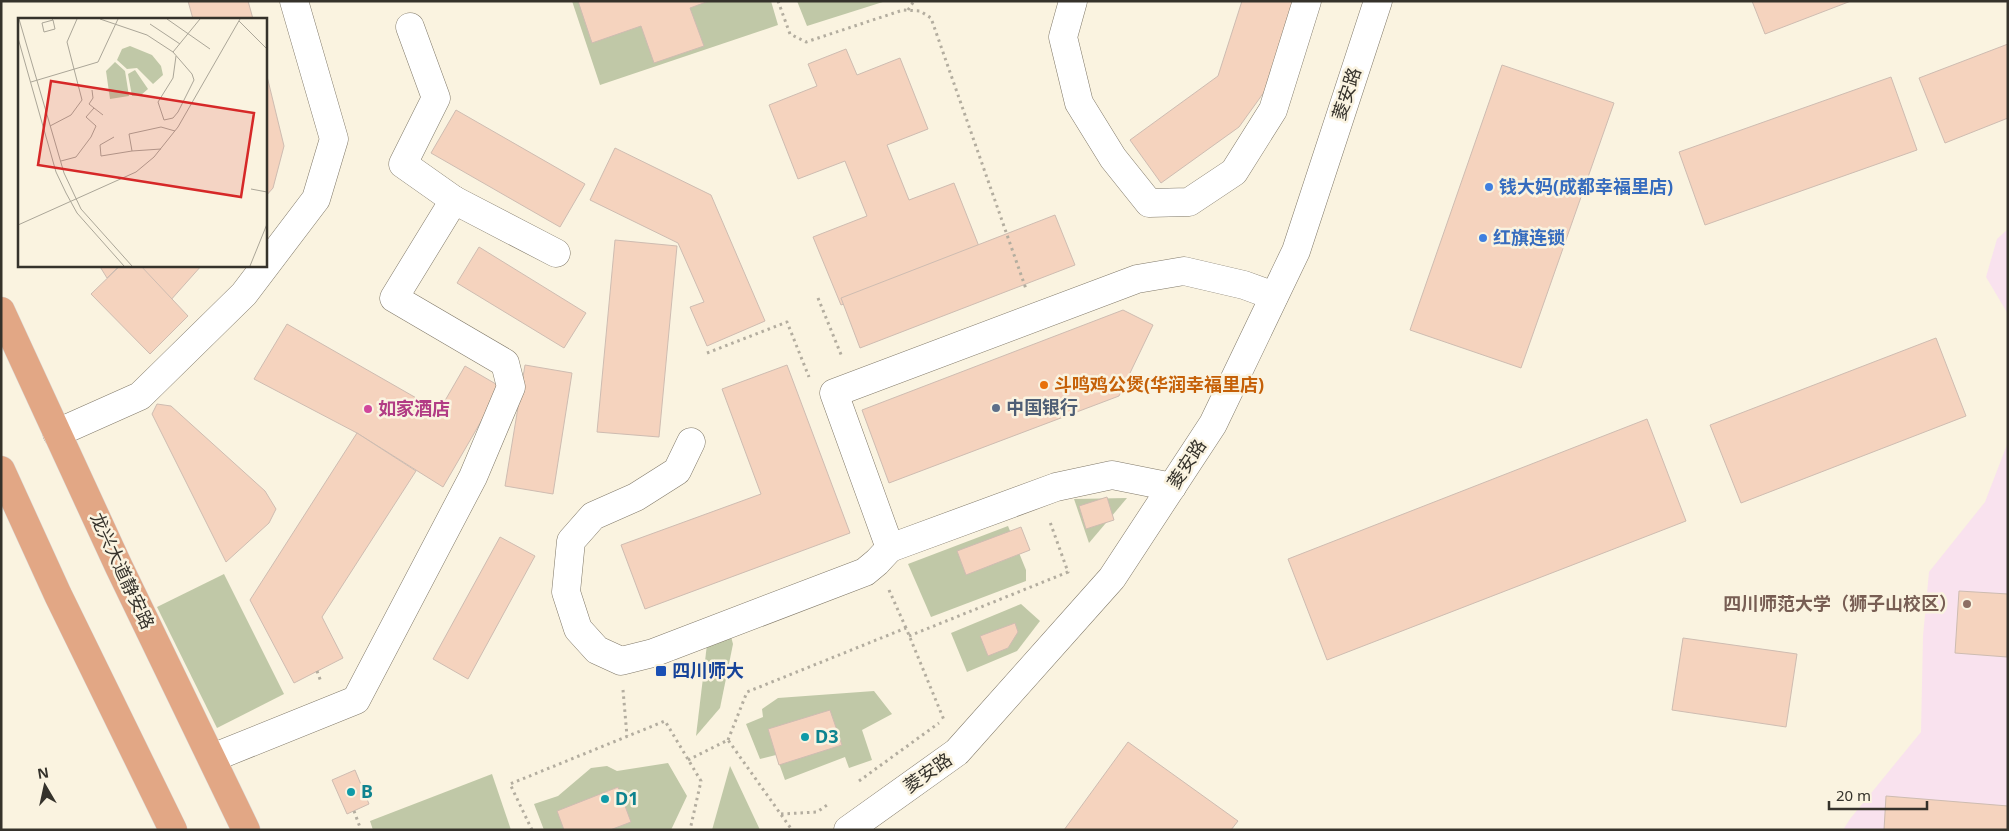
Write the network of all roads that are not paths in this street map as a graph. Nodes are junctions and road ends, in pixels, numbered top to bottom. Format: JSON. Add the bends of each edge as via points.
{"nodes":[{"id":1,"x":294,"y":1,"type":"edge"},
{"id":2,"x":1073,"y":1,"type":"edge"},
{"id":3,"x":1307,"y":1,"type":"edge"},
{"id":4,"x":1378,"y":1,"type":"edge"},
{"id":5,"x":410,"y":27,"type":"dead end"},
{"id":6,"x":454,"y":200,"type":"junction"},
{"id":7,"x":556,"y":254,"type":"dead end"},
{"id":8,"x":266,"y":265,"type":"edge"},
{"id":9,"x":265,"y":266,"type":"edge"},
{"id":10,"x":1274,"y":296,"type":"junction"},
{"id":11,"x":1,"y":311,"type":"edge"},
{"id":12,"x":57,"y":433,"type":"junction"},
{"id":13,"x":691,"y":442,"type":"dead end"},
{"id":14,"x":1,"y":470,"type":"edge"},
{"id":15,"x":1172,"y":487,"type":"junction"},
{"id":16,"x":884,"y":555,"type":"junction"},
{"id":17,"x":212,"y":758,"type":"junction"},
{"id":18,"x":173,"y":830,"type":"edge"},
{"id":19,"x":246,"y":830,"type":"edge"},
{"id":20,"x":848,"y":830,"type":"edge"}],
"edges":[{"from":1,"to":8,"type":"street","via":[[334,139],[316,199]]},
{"from":2,"to":3,"type":"street","via":[[1064,37],[1079,103],[1113,158],[1149,203],[1189,202],[1234,172],[1273,110]]},
{"from":4,"to":10,"type":"street","name":"菱安路","via":[[1296,251]]},
{"from":5,"to":6,"type":"street","via":[[436,98],[403,164]]},
{"from":6,"to":7,"type":"street"},
{"from":6,"to":17,"type":"street","via":[[394,298],[505,363],[511,387],[473,477],[356,700]]},
{"from":9,"to":12,"type":"street","via":[[244,294],[140,396]]},
{"from":10,"to":15,"type":"street","name":"菱安路","via":[[1213,424]]},
{"from":10,"to":16,"type":"street","via":[[1244,285],[1184,271],[1137,279],[834,393]]},
{"from":11,"to":12,"type":"main road","name":"龙兴大道静安路"},
{"from":12,"to":17,"type":"main road","name":"龙兴大道静安路"},
{"from":13,"to":16,"type":"street","via":[[677,471],[636,497],[593,516],[571,541],[566,592],[578,629],[597,650],[621,661],[653,653],[865,572]]},
{"from":14,"to":18,"type":"main road"},
{"from":15,"to":16,"type":"street","via":[[1112,475],[1056,487]]},
{"from":15,"to":20,"type":"street","name":"菱安路","via":[[1112,578],[957,752]]},
{"from":17,"to":19,"type":"main road","name":"龙兴大道静安路"}]}
